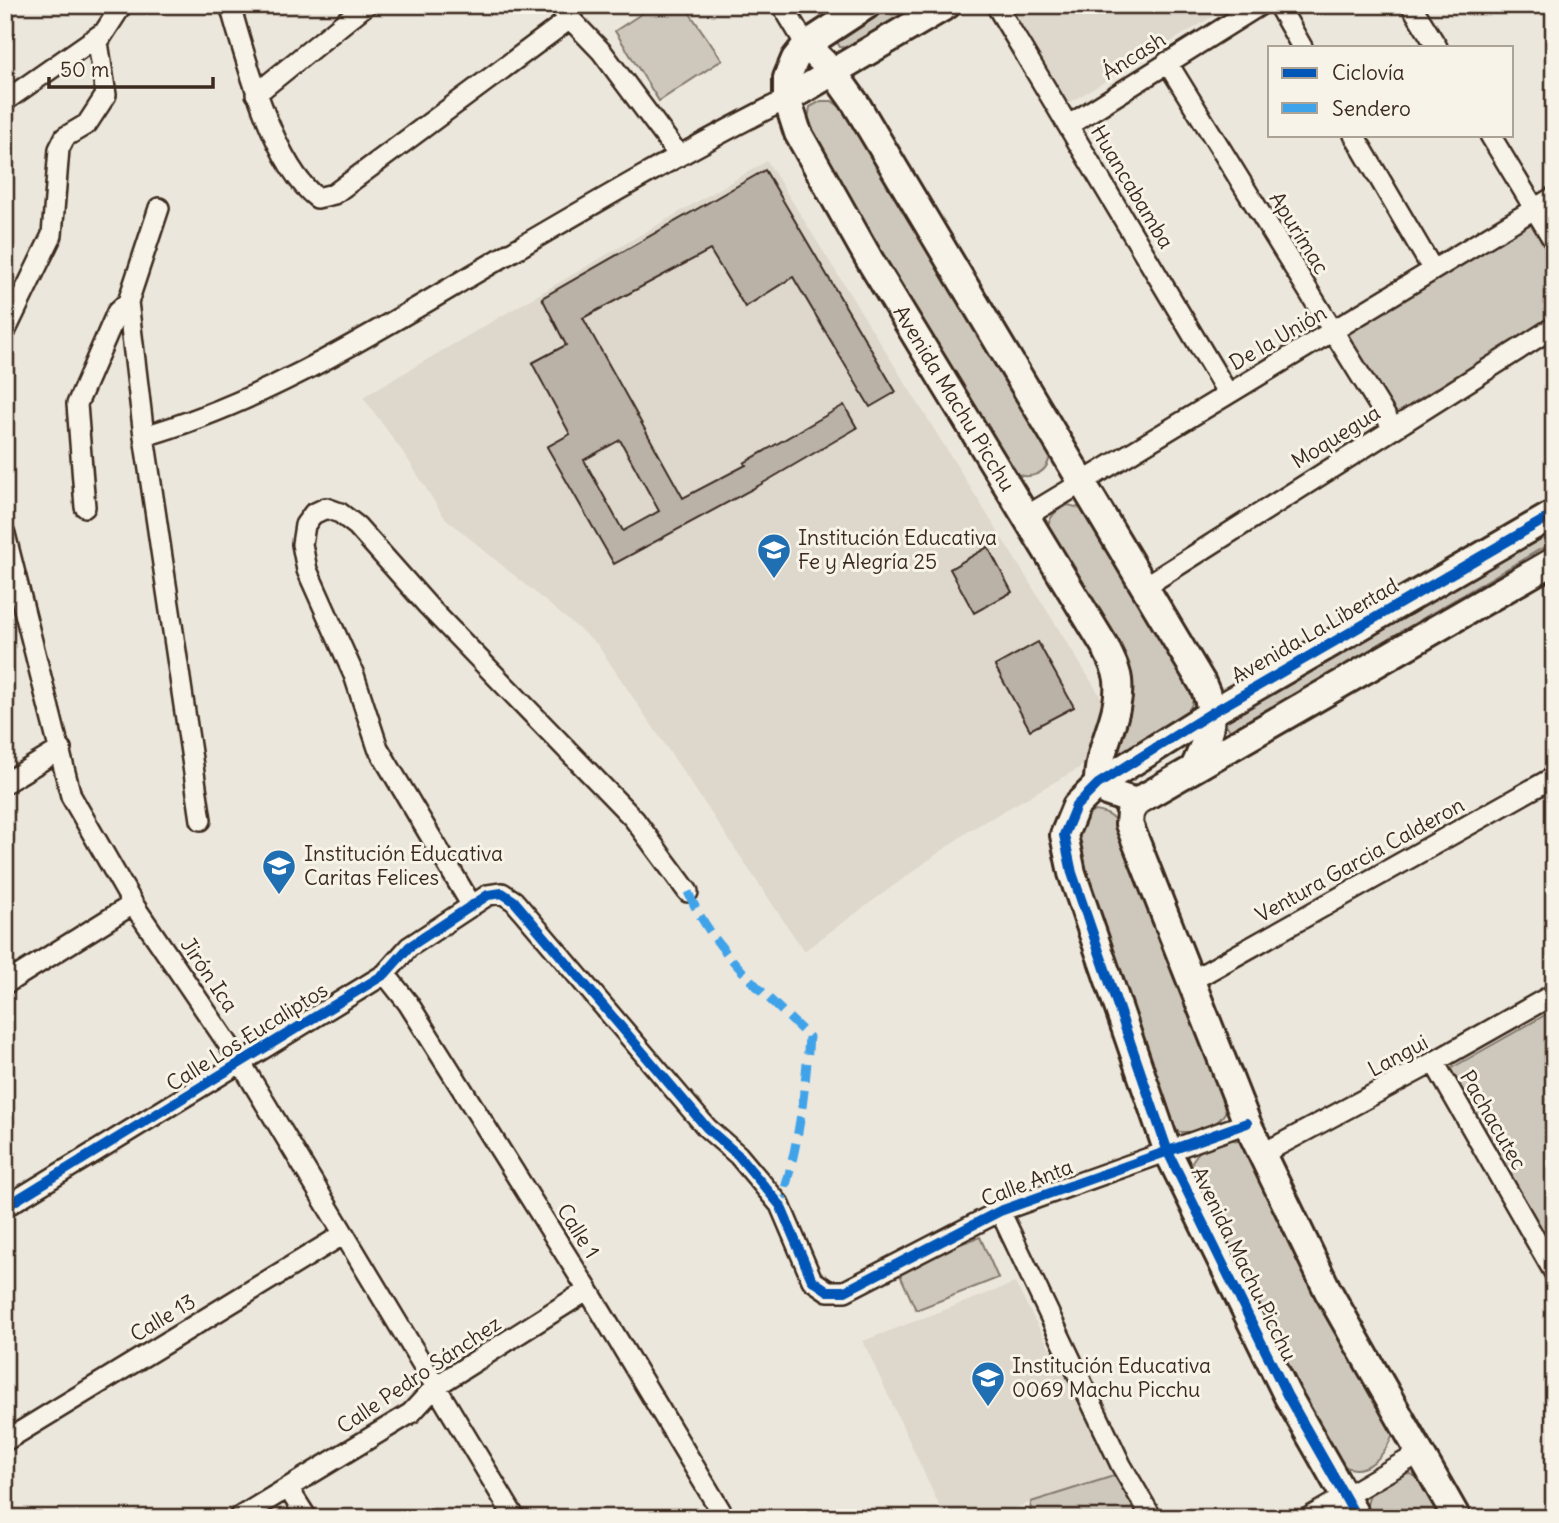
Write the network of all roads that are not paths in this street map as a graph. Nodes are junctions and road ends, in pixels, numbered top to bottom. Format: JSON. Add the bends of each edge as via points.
{"nodes":[{"id":1,"x":122,"y":5,"type":"edge"},
{"id":2,"x":230,"y":5,"type":"edge"},
{"id":3,"x":366,"y":5,"type":"edge"},
{"id":4,"x":782,"y":5,"type":"edge"},
{"id":5,"x":867,"y":5,"type":"edge"},
{"id":6,"x":947,"y":5,"type":"edge"},
{"id":7,"x":996,"y":5,"type":"edge"},
{"id":8,"x":1260,"y":5,"type":"edge"},
{"id":9,"x":1278,"y":5,"type":"edge"},
{"id":10,"x":1411,"y":5,"type":"edge"},
{"id":11,"x":564,"y":12,"type":"edge"},
{"id":12,"x":839,"y":12,"type":"edge"},
{"id":13,"x":101,"y":34,"type":"junction"},
{"id":14,"x":806,"y":45,"type":"junction"},
{"id":15,"x":1302,"y":46,"type":"edge"},
{"id":16,"x":1436,"y":46,"type":"edge"},
{"id":17,"x":1167,"y":62,"type":"junction"},
{"id":18,"x":834,"y":73,"type":"junction"},
{"id":19,"x":256,"y":94,"type":"junction"},
{"id":20,"x":787,"y":99,"type":"junction"},
{"id":21,"x":5,"y":101,"type":"edge"},
{"id":22,"x":1069,"y":125,"type":"junction"},
{"id":23,"x":1355,"y":136,"type":"edge"},
{"id":24,"x":1491,"y":136,"type":"edge"},
{"id":25,"x":678,"y":153,"type":"junction"},
{"id":26,"x":1554,"y":197,"type":"edge"},
{"id":27,"x":159,"y":208,"type":"dead end"},
{"id":28,"x":1534,"y":208,"type":"junction"},
{"id":29,"x":1554,"y":241,"type":"edge"},
{"id":30,"x":1433,"y":270,"type":"junction"},
{"id":31,"x":128,"y":302,"type":"junction"},
{"id":32,"x":1554,"y":327,"type":"edge"},
{"id":33,"x":5,"y":332,"type":"edge"},
{"id":34,"x":1334,"y":332,"type":"junction"},
{"id":35,"x":1228,"y":394,"type":"junction"},
{"id":36,"x":1394,"y":428,"type":"junction"},
{"id":37,"x":144,"y":436,"type":"junction"},
{"id":38,"x":1082,"y":484,"type":"junction"},
{"id":39,"x":85,"y":507,"type":"dead end"},
{"id":40,"x":1554,"y":514,"type":"edge"},
{"id":41,"x":1025,"y":517,"type":"junction"},
{"id":42,"x":5,"y":534,"type":"edge"},
{"id":43,"x":1553,"y":563,"type":"edge"},
{"id":44,"x":9,"y":572,"type":"edge"},
{"id":45,"x":1144,"y":587,"type":"junction"},
{"id":46,"x":1213,"y":712,"type":"junction"},
{"id":47,"x":61,"y":749,"type":"junction"},
{"id":48,"x":1195,"y":766,"type":"junction"},
{"id":49,"x":1554,"y":777,"type":"edge"},
{"id":50,"x":5,"y":783,"type":"edge"},
{"id":51,"x":1098,"y":783,"type":"junction"},
{"id":52,"x":1136,"y":802,"type":"junction"},
{"id":53,"x":201,"y":820,"type":"dead end"},
{"id":54,"x":688,"y":892,"type":"dead end"},
{"id":55,"x":133,"y":904,"type":"junction"},
{"id":56,"x":472,"y":906,"type":"junction"},
{"id":57,"x":385,"y":974,"type":"junction"},
{"id":58,"x":1189,"y":982,"type":"junction"},
{"id":59,"x":5,"y":984,"type":"edge"},
{"id":60,"x":1554,"y":994,"type":"edge"},
{"id":61,"x":1434,"y":1062,"type":"junction"},
{"id":62,"x":241,"y":1063,"type":"junction"},
{"id":63,"x":1247,"y":1123,"type":"junction"},
{"id":64,"x":1168,"y":1152,"type":"junction"},
{"id":65,"x":1262,"y":1154,"type":"junction"},
{"id":66,"x":5,"y":1207,"type":"edge"},
{"id":67,"x":1000,"y":1212,"type":"junction"},
{"id":68,"x":344,"y":1234,"type":"junction"},
{"id":69,"x":1554,"y":1272,"type":"edge"},
{"id":70,"x":588,"y":1290,"type":"junction"},
{"id":71,"x":828,"y":1291,"type":"joint"},
{"id":72,"x":436,"y":1386,"type":"junction"},
{"id":73,"x":5,"y":1440,"type":"edge"},
{"id":74,"x":1418,"y":1454,"type":"junction"},
{"id":75,"x":288,"y":1488,"type":"junction"},
{"id":76,"x":1351,"y":1507,"type":"edge"},
{"id":77,"x":238,"y":1518,"type":"edge"},
{"id":78,"x":307,"y":1518,"type":"edge"},
{"id":79,"x":515,"y":1518,"type":"edge"},
{"id":80,"x":725,"y":1518,"type":"edge"},
{"id":81,"x":1152,"y":1518,"type":"edge"},
{"id":82,"x":1308,"y":1518,"type":"edge"},
{"id":83,"x":1457,"y":1518,"type":"edge"}],
"edges":[{"from":1,"to":13,"type":"street"},
{"from":2,"to":19,"type":"street"},
{"from":3,"to":19,"type":"street"},
{"from":4,"to":14,"type":"street"},
{"from":5,"to":12,"type":"street"},
{"from":6,"to":18,"type":"street"},
{"from":7,"to":22,"type":"street","name":"Huancabamba"},
{"from":8,"to":17,"type":"street","name":"Áncash"},
{"from":9,"to":15,"type":"street"},
{"from":10,"to":16,"type":"street"},
{"from":11,"to":19,"type":"street","via":[[334,194],[317,198],[302,186]]},
{"from":11,"to":25,"type":"street","via":[[626,82]]},
{"from":12,"to":14,"type":"street"},
{"from":13,"to":21,"type":"street"},
{"from":13,"to":33,"type":"street","via":[[98,42],[106,95],[87,124],[65,137],[59,149],[52,235]]},
{"from":14,"to":18,"type":"street"},
{"from":14,"to":20,"type":"street","name":"Avenida Machu Picchu","via":[[787,78]]},
{"from":17,"to":22,"type":"street","name":"Áncash"},
{"from":17,"to":34,"type":"street","name":"Apurímac"},
{"from":18,"to":20,"type":"street"},
{"from":18,"to":38,"type":"street"},
{"from":20,"to":25,"type":"street"},
{"from":20,"to":41,"type":"street","name":"Avenida Machu Picchu","via":[[798,133],[869,259]]},
{"from":22,"to":35,"type":"street","name":"Huancabamba"},
{"from":23,"to":30,"type":"street"},
{"from":24,"to":28,"type":"street"},
{"from":25,"to":37,"type":"street","via":[[344,351],[195,422]]},
{"from":26,"to":28,"type":"street","name":"De la Unión"},
{"from":27,"to":31,"type":"street"},
{"from":28,"to":29,"type":"street"},
{"from":28,"to":30,"type":"street","name":"De la Unión"},
{"from":30,"to":34,"type":"street","name":"De la Unión"},
{"from":31,"to":37,"type":"street"},
{"from":31,"to":39,"type":"street","via":[[117,312],[77,404]]},
{"from":32,"to":36,"type":"street","name":"Moquegua"},
{"from":34,"to":35,"type":"street","name":"De la Unión"},
{"from":34,"to":36,"type":"street","name":"Apurímac"},
{"from":35,"to":38,"type":"street","name":"De la Unión"},
{"from":36,"to":45,"type":"street","name":"Moquegua"},
{"from":37,"to":53,"type":"street"},
{"from":38,"to":41,"type":"street","name":"De la Unión"},
{"from":38,"to":45,"type":"street"},
{"from":40,"to":46,"type":"street","name":"Avenida La Libertad"},
{"from":41,"to":51,"type":"street","name":"Avenida Machu Picchu","via":[[1106,648],[1118,677],[1118,702]]},
{"from":42,"to":44,"type":"street","name":"Jirón Ica"},
{"from":43,"to":48,"type":"street"},
{"from":44,"to":47,"type":"street","name":"Jirón Ica"},
{"from":45,"to":46,"type":"street","via":[[1202,684]]},
{"from":46,"to":48,"type":"street"},
{"from":46,"to":51,"type":"street","name":"Avenida La Libertad"},
{"from":47,"to":50,"type":"street"},
{"from":47,"to":55,"type":"street","name":"Jirón Ica","via":[[71,796]]},
{"from":48,"to":52,"type":"street"},
{"from":49,"to":58,"type":"street","name":"Ventura Garcia Calderon"},
{"from":51,"to":52,"type":"street","via":[[1109,793]]},
{"from":51,"to":64,"type":"street","name":"Avenida Machu Picchu","via":[[1076,806],[1064,835],[1067,851]]},
{"from":52,"to":58,"type":"street","via":[[1129,824]]},
{"from":54,"to":56,"type":"street","via":[[625,809],[357,526],[326,508],[313,514],[305,525],[302,544],[307,570],[354,675],[378,748]]},
{"from":55,"to":59,"type":"street"},
{"from":55,"to":62,"type":"street","name":"Jirón Ica"},
{"from":56,"to":57,"type":"street","name":"Calle Los Eucaliptos","via":[[409,947]]},
{"from":56,"to":71,"type":"street","name":"Calle Los Eucaliptos","via":[[488,895],[502,893],[514,901],[707,1128],[772,1195],[813,1280]]},
{"from":57,"to":62,"type":"street","name":"Calle Los Eucaliptos"},
{"from":57,"to":70,"type":"street","name":"Calle 1","via":[[408,1003]]},
{"from":58,"to":63,"type":"street"},
{"from":60,"to":61,"type":"street","name":"Langui"},
{"from":61,"to":65,"type":"street","name":"Langui"},
{"from":61,"to":69,"type":"street","name":"Pachacutec"},
{"from":62,"to":66,"type":"street","name":"Calle Los Eucaliptos"},
{"from":62,"to":68,"type":"street","name":"Jirón Ica"},
{"from":63,"to":64,"type":"street","name":"Calle Anta"},
{"from":63,"to":65,"type":"street"},
{"from":64,"to":67,"type":"street","name":"Calle Anta"},
{"from":64,"to":76,"type":"street","name":"Avenida Machu Picchu","via":[[1232,1288]]},
{"from":65,"to":74,"type":"street","via":[[1328,1291]]},
{"from":67,"to":71,"type":"street","name":"Calle Anta","via":[[845,1291]]},
{"from":67,"to":81,"type":"street","via":[[1121,1465]]},
{"from":68,"to":72,"type":"street","name":"Jirón Ica"},
{"from":68,"to":73,"type":"street","name":"Calle 13"},
{"from":70,"to":72,"type":"street","name":"Calle Pedro Sánchez"},
{"from":70,"to":80,"type":"street","name":"Calle 1"},
{"from":72,"to":75,"type":"street","name":"Calle Pedro Sánchez","via":[[411,1413]]},
{"from":72,"to":79,"type":"street","name":"Jirón Ica"},
{"from":74,"to":76,"type":"street"},
{"from":74,"to":83,"type":"street"},
{"from":75,"to":77,"type":"street","name":"Calle Pedro Sánchez"},
{"from":75,"to":78,"type":"street"},
{"from":76,"to":82,"type":"street"}]}
